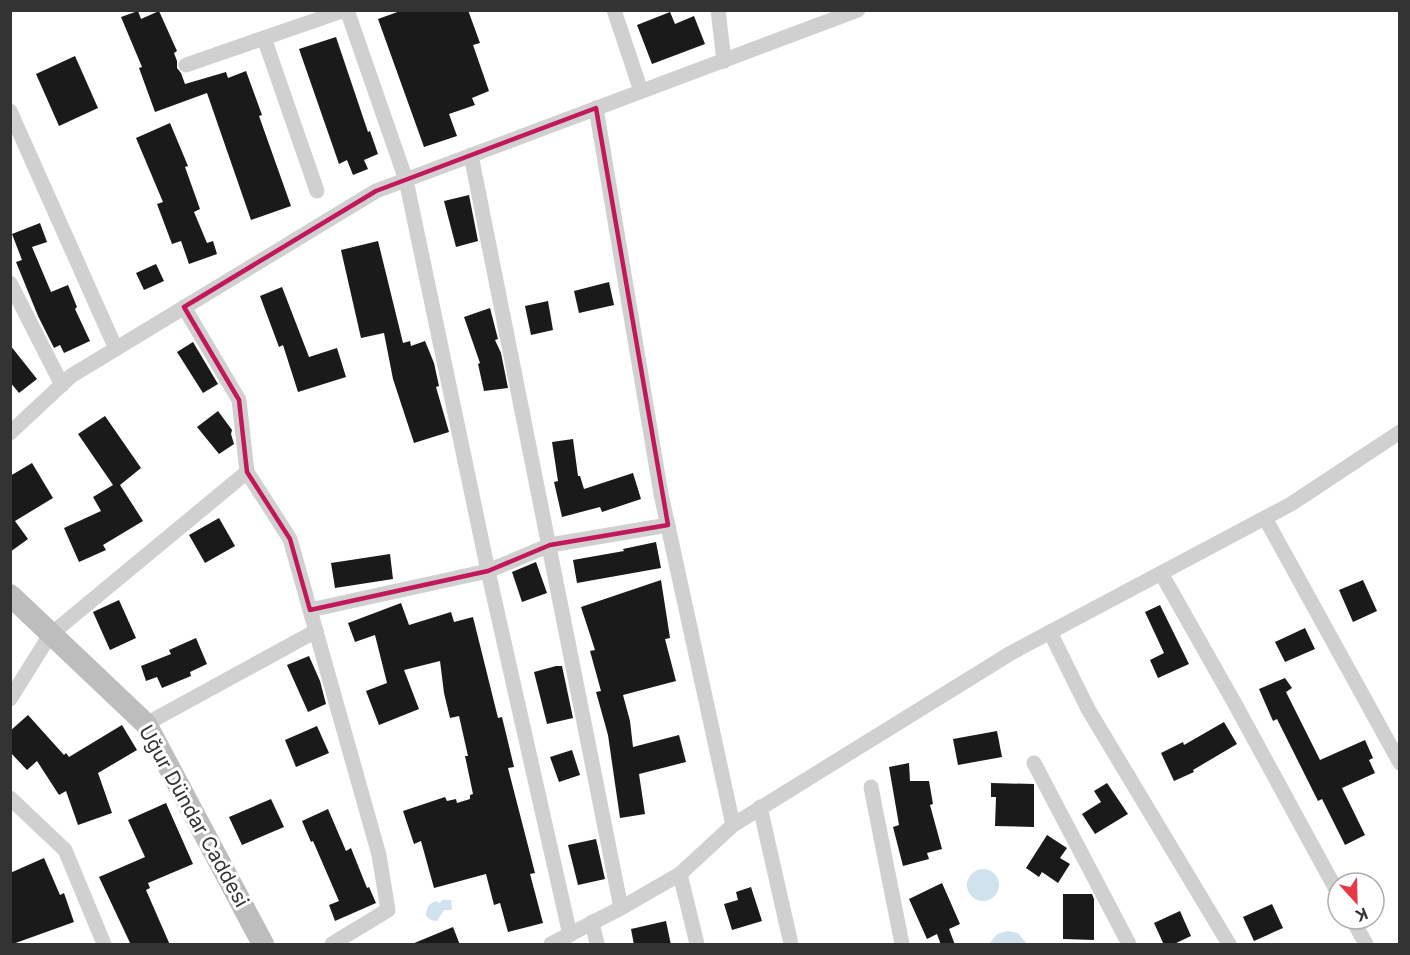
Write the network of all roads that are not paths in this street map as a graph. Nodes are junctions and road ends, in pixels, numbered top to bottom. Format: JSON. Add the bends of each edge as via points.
{"nodes":[{"id":1,"x":346,"y":10,"type":"edge"},
{"id":2,"x":614,"y":10,"type":"edge"},
{"id":3,"x":718,"y":10,"type":"edge"},
{"id":4,"x":851,"y":12,"type":"edge"},
{"id":5,"x":264,"y":38,"type":"junction"},
{"id":6,"x":724,"y":61,"type":"junction"},
{"id":7,"x":186,"y":65,"type":"dead end"},
{"id":8,"x":641,"y":92,"type":"junction"},
{"id":9,"x":596,"y":108,"type":"junction"},
{"id":10,"x":10,"y":111,"type":"edge"},
{"id":11,"x":471,"y":155,"type":"junction"},
{"id":12,"x":406,"y":180,"type":"junction"},
{"id":13,"x":317,"y":191,"type":"dead end"},
{"id":14,"x":10,"y":284,"type":"edge"},
{"id":15,"x":184,"y":307,"type":"junction"},
{"id":16,"x":116,"y":349,"type":"junction"},
{"id":17,"x":62,"y":385,"type":"junction"},
{"id":18,"x":10,"y":433,"type":"edge"},
{"id":19,"x":1396,"y":440,"type":"edge"},
{"id":20,"x":247,"y":472,"type":"junction"},
{"id":21,"x":1264,"y":518,"type":"junction"},
{"id":22,"x":668,"y":525,"type":"junction"},
{"id":23,"x":550,"y":545,"type":"junction"},
{"id":24,"x":488,"y":571,"type":"junction"},
{"id":25,"x":1161,"y":573,"type":"junction"},
{"id":26,"x":10,"y":595,"type":"edge"},
{"id":27,"x":310,"y":610,"type":"junction"},
{"id":28,"x":316,"y":631,"type":"junction"},
{"id":29,"x":1050,"y":632,"type":"junction"},
{"id":30,"x":50,"y":634,"type":"junction"},
{"id":31,"x":10,"y":699,"type":"edge"},
{"id":32,"x":146,"y":724,"type":"junction"},
{"id":33,"x":1034,"y":763,"type":"dead end"},
{"id":34,"x":1400,"y":763,"type":"edge"},
{"id":35,"x":870,"y":787,"type":"dead end"},
{"id":36,"x":10,"y":798,"type":"edge"},
{"id":37,"x":760,"y":807,"type":"junction"},
{"id":38,"x":733,"y":825,"type":"junction"},
{"id":39,"x":1326,"y":871,"type":"edge"},
{"id":40,"x":680,"y":874,"type":"junction"},
{"id":41,"x":621,"y":908,"type":"junction"},
{"id":42,"x":592,"y":922,"type":"junction"},
{"id":43,"x":1358,"y":931,"type":"edge"},
{"id":44,"x":570,"y":935,"type":"junction"},
{"id":45,"x":104,"y":945,"type":"edge"},
{"id":46,"x":263,"y":945,"type":"edge"},
{"id":47,"x":332,"y":945,"type":"edge"},
{"id":48,"x":551,"y":945,"type":"edge"},
{"id":49,"x":597,"y":945,"type":"edge"},
{"id":50,"x":697,"y":945,"type":"edge"},
{"id":51,"x":790,"y":945,"type":"edge"},
{"id":52,"x":902,"y":945,"type":"edge"},
{"id":53,"x":1129,"y":945,"type":"edge"},
{"id":54,"x":1229,"y":945,"type":"edge"},
{"id":55,"x":1366,"y":945,"type":"edge"}],
"edges":[{"from":1,"to":5,"type":"street"},
{"from":1,"to":12,"type":"street"},
{"from":2,"to":8,"type":"street"},
{"from":3,"to":6,"type":"street"},
{"from":4,"to":6,"type":"street"},
{"from":5,"to":7,"type":"street"},
{"from":5,"to":13,"type":"street"},
{"from":6,"to":8,"type":"street"},
{"from":8,"to":9,"type":"street"},
{"from":9,"to":11,"type":"street"},
{"from":9,"to":22,"type":"street"},
{"from":10,"to":16,"type":"street"},
{"from":11,"to":12,"type":"street"},
{"from":11,"to":23,"type":"street"},
{"from":12,"to":15,"type":"street","via":[[376,191]]},
{"from":12,"to":24,"type":"street"},
{"from":14,"to":17,"type":"street"},
{"from":15,"to":16,"type":"street"},
{"from":15,"to":20,"type":"street","via":[[239,400]]},
{"from":16,"to":17,"type":"street"},
{"from":17,"to":18,"type":"street"},
{"from":19,"to":21,"type":"street"},
{"from":20,"to":27,"type":"street","via":[[290,539]]},
{"from":20,"to":30,"type":"street"},
{"from":21,"to":25,"type":"street"},
{"from":21,"to":34,"type":"street"},
{"from":22,"to":23,"type":"street"},
{"from":22,"to":38,"type":"street"},
{"from":23,"to":24,"type":"street"},
{"from":23,"to":41,"type":"street"},
{"from":24,"to":27,"type":"street"},
{"from":24,"to":44,"type":"street"},
{"from":25,"to":29,"type":"street"},
{"from":25,"to":39,"type":"street"},
{"from":26,"to":30,"type":"street","name":"Uğur Dündar Caddesi"},
{"from":27,"to":28,"type":"street"},
{"from":28,"to":32,"type":"street"},
{"from":28,"to":47,"type":"street","via":[[379,855],[388,910]]},
{"from":29,"to":37,"type":"street"},
{"from":29,"to":54,"type":"street","via":[[1088,709]]},
{"from":30,"to":31,"type":"street"},
{"from":30,"to":32,"type":"street","name":"Uğur Dündar Caddesi"},
{"from":32,"to":46,"type":"street","name":"Uğur Dündar Caddesi"},
{"from":33,"to":53,"type":"street"},
{"from":35,"to":52,"type":"street"},
{"from":36,"to":45,"type":"street","via":[[65,850]]},
{"from":37,"to":38,"type":"street"},
{"from":37,"to":51,"type":"street"},
{"from":38,"to":40,"type":"street"},
{"from":40,"to":41,"type":"street"},
{"from":40,"to":50,"type":"street"},
{"from":41,"to":42,"type":"street"},
{"from":42,"to":44,"type":"street"},
{"from":42,"to":49,"type":"street"},
{"from":43,"to":55,"type":"street"},
{"from":44,"to":48,"type":"street"}]}
